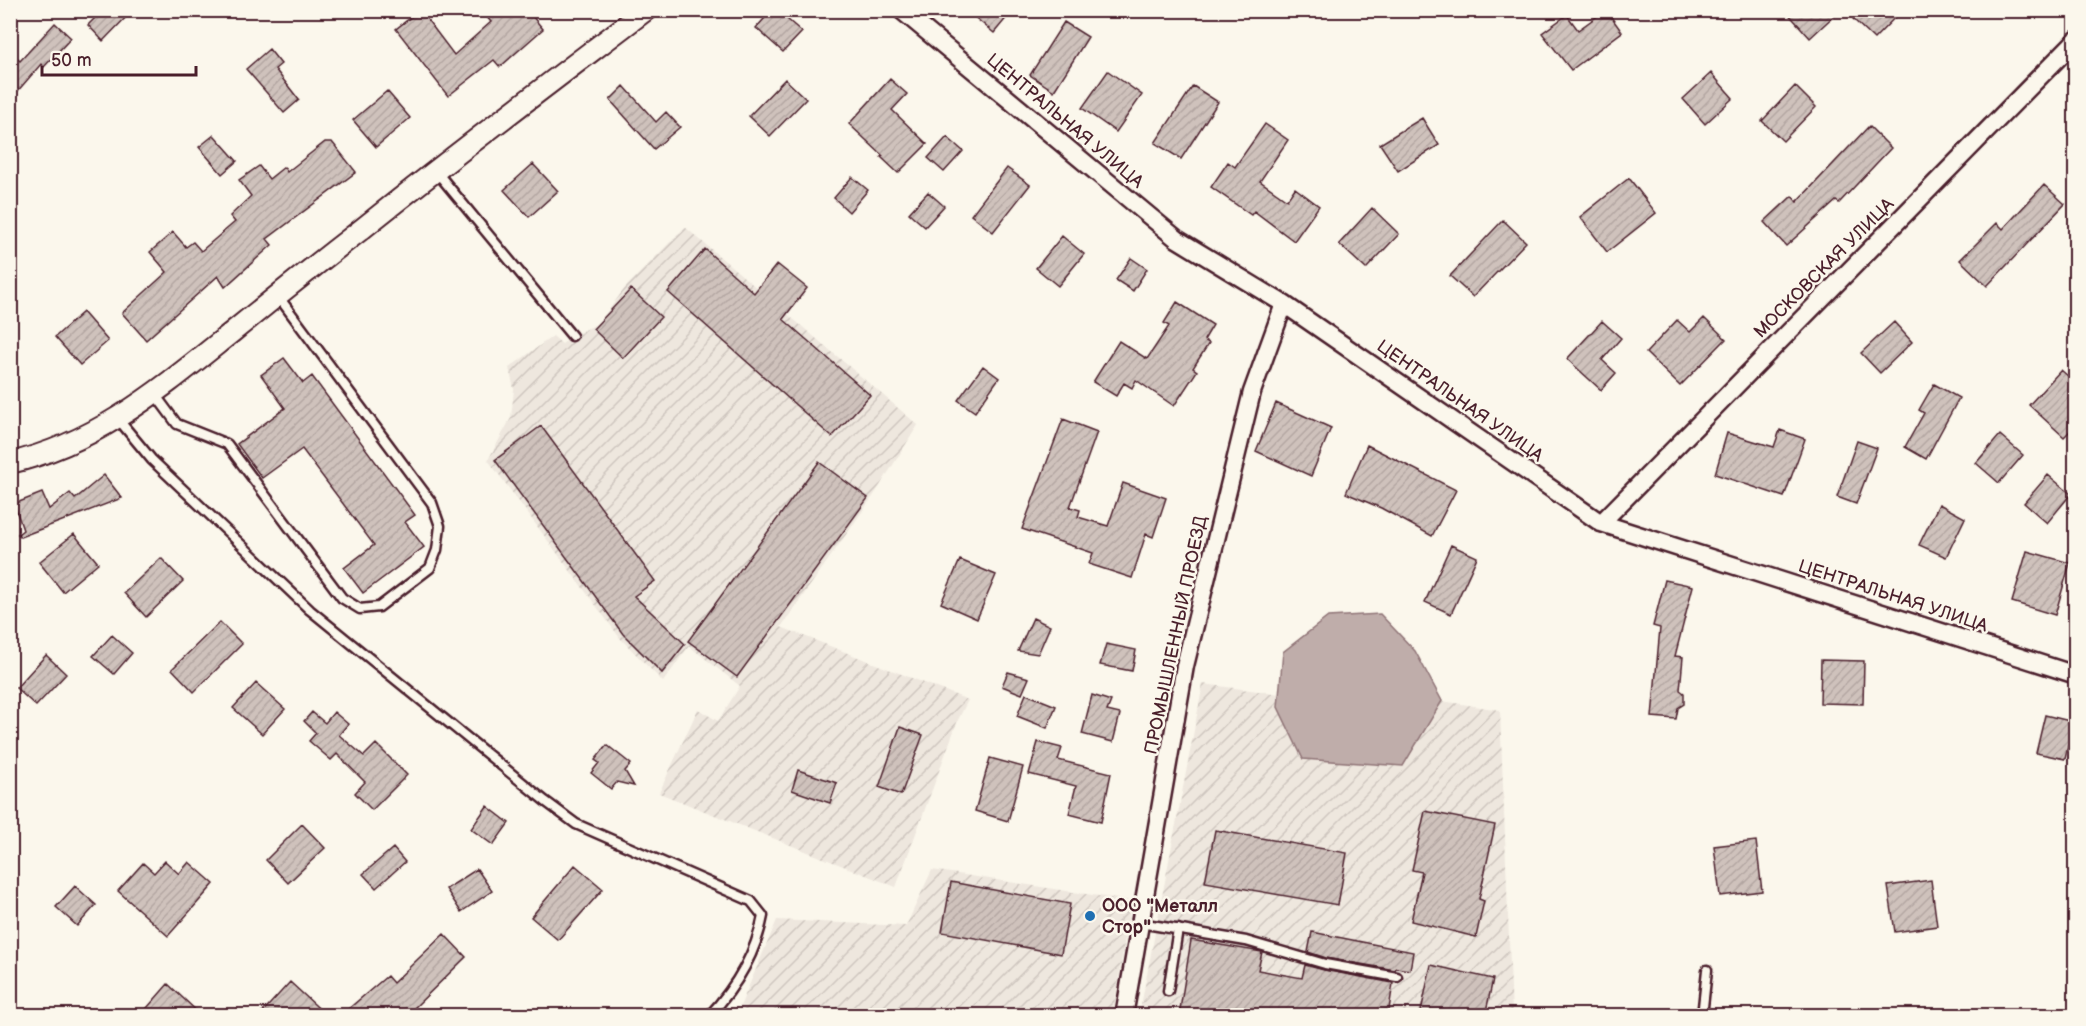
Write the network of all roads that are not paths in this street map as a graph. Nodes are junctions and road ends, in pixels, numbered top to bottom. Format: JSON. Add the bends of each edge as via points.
{"nodes":[{"id":1,"x":646,"y":10,"type":"edge"},
{"id":2,"x":901,"y":10,"type":"edge"},
{"id":3,"x":2076,"y":40,"type":"edge"},
{"id":4,"x":435,"y":170,"type":"junction"},
{"id":5,"x":278,"y":296,"type":"junction"},
{"id":6,"x":1284,"y":304,"type":"junction"},
{"id":7,"x":572,"y":336,"type":"dead end"},
{"id":8,"x":154,"y":393,"type":"junction"},
{"id":9,"x":118,"y":419,"type":"junction"},
{"id":10,"x":10,"y":463,"type":"edge"},
{"id":11,"x":1601,"y":523,"type":"junction"},
{"id":12,"x":2076,"y":675,"type":"edge"},
{"id":13,"x":1140,"y":923,"type":"junction"},
{"id":14,"x":1178,"y":930,"type":"junction"},
{"id":15,"x":1707,"y":970,"type":"dead end"},
{"id":16,"x":1397,"y":977,"type":"dead end"},
{"id":17,"x":1168,"y":991,"type":"dead end"},
{"id":18,"x":1966,"y":1015,"type":"edge"},
{"id":19,"x":709,"y":1016,"type":"edge"},
{"id":20,"x":1124,"y":1016,"type":"edge"},
{"id":21,"x":1702,"y":1016,"type":"edge"},
{"id":22,"x":1958,"y":1016,"type":"edge"}],
"edges":[{"from":1,"to":4,"type":"street"},
{"from":2,"to":6,"type":"street","name":"ЦЕНТРАЛЬНАЯ УЛИЦА","via":[[1177,239]]},
{"from":3,"to":11,"type":"street","name":"МОСКОВСКАЯ УЛИЦА"},
{"from":4,"to":5,"type":"street"},
{"from":4,"to":7,"type":"lane"},
{"from":5,"to":8,"type":"street"},
{"from":5,"to":8,"type":"lane","via":[[432,503],[441,526],[430,568],[379,607],[360,609],[342,598],[226,444],[177,424]]},
{"from":6,"to":11,"type":"street","name":"ЦЕНТРАЛЬНАЯ УЛИЦА"},
{"from":6,"to":13,"type":"street","name":"ПРОМЫШЛЕННЫЙ ПРОЕЗД","via":[[1252,392],[1185,666]]},
{"from":8,"to":9,"type":"street"},
{"from":9,"to":10,"type":"street","via":[[72,443]]},
{"from":9,"to":19,"type":"lane","via":[[152,460],[310,610],[545,801],[576,824],[751,901],[764,916],[760,933],[734,986]]},
{"from":11,"to":12,"type":"street","name":"ЦЕНТРАЛЬНАЯ УЛИЦА"},
{"from":13,"to":14,"type":"lane"},
{"from":13,"to":20,"type":"street","name":"ПРОМЫШЛЕННЫЙ ПРОЕЗД"},
{"from":14,"to":16,"type":"lane","via":[[1246,941],[1325,964]]},
{"from":14,"to":17,"type":"lane"},
{"from":15,"to":21,"type":"lane"},
{"from":18,"to":22,"type":"lane"}]}
